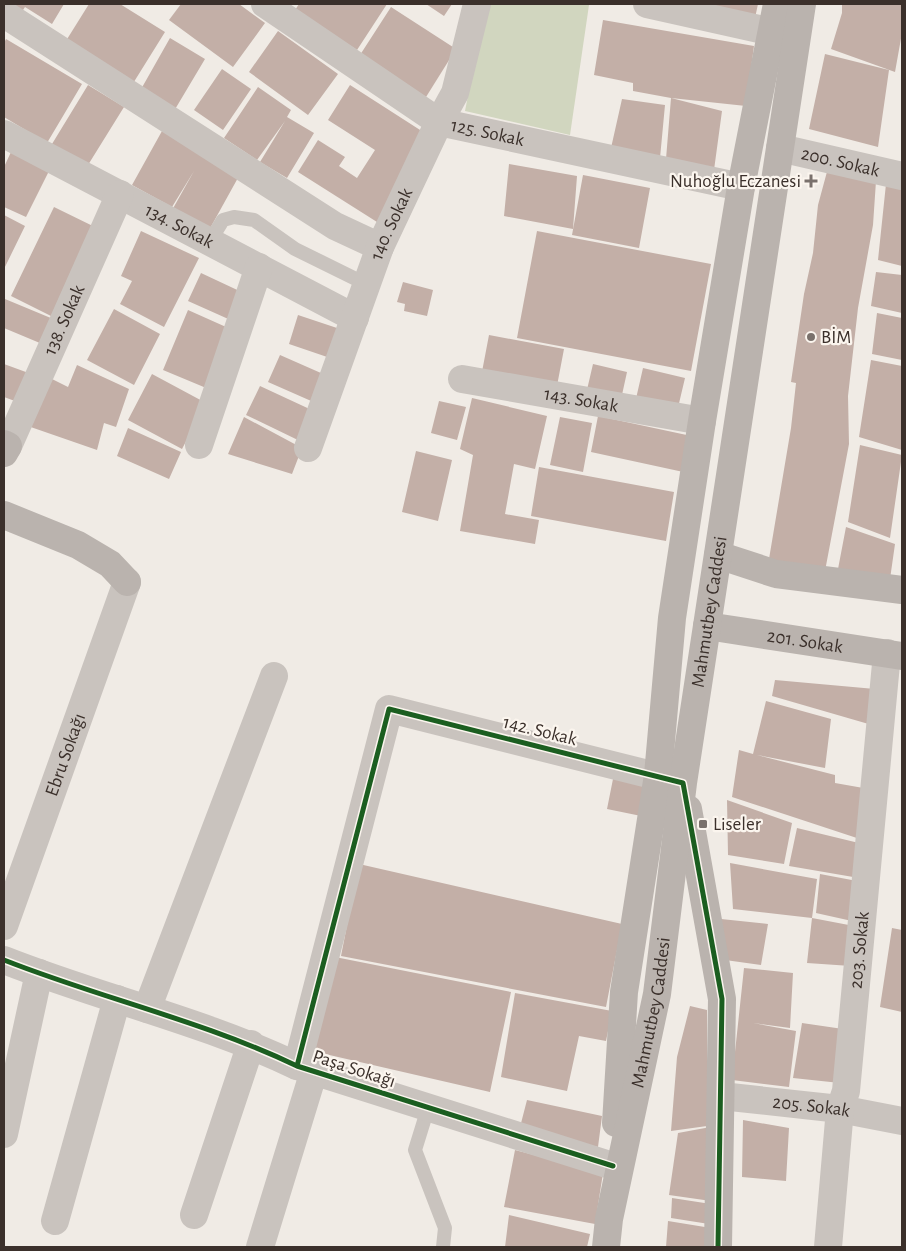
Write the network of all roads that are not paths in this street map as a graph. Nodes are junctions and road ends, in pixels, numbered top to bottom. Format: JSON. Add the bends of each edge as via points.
{"nodes":[{"id":1,"x":265,"y":4,"type":"edge"},
{"id":2,"x":477,"y":4,"type":"edge"},
{"id":3,"x":647,"y":4,"type":"edge"},
{"id":4,"x":777,"y":4,"type":"edge"},
{"id":5,"x":802,"y":4,"type":"edge"},
{"id":6,"x":4,"y":14,"type":"edge"},
{"id":7,"x":772,"y":32,"type":"junction"},
{"id":8,"x":439,"y":122,"type":"junction"},
{"id":9,"x":4,"y":134,"type":"edge"},
{"id":10,"x":780,"y":148,"type":"junction"},
{"id":11,"x":902,"y":176,"type":"edge"},
{"id":12,"x":741,"y":187,"type":"junction"},
{"id":13,"x":772,"y":193,"type":"junction"},
{"id":14,"x":120,"y":194,"type":"junction"},
{"id":15,"x":210,"y":241,"type":"junction"},
{"id":16,"x":380,"y":247,"type":"junction"},
{"id":17,"x":258,"y":267,"type":"junction"},
{"id":18,"x":366,"y":284,"type":"junction"},
{"id":19,"x":355,"y":318,"type":"junction"},
{"id":20,"x":462,"y":379,"type":"dead end"},
{"id":21,"x":702,"y":421,"type":"junction"},
{"id":22,"x":738,"y":425,"type":"junction"},
{"id":23,"x":199,"y":445,"type":"dead end"},
{"id":24,"x":5,"y":448,"type":"edge"},
{"id":25,"x":308,"y":448,"type":"dead end"},
{"id":26,"x":4,"y":515,"type":"edge"},
{"id":27,"x":718,"y":555,"type":"junction"},
{"id":28,"x":127,"y":582,"type":"joint"},
{"id":29,"x":902,"y":590,"type":"edge"},
{"id":30,"x":707,"y":626,"type":"junction"},
{"id":31,"x":895,"y":655,"type":"edge"},
{"id":32,"x":274,"y":676,"type":"dead end"},
{"id":33,"x":658,"y":775,"type":"junction"},
{"id":34,"x":683,"y":783,"type":"junction"},
{"id":35,"x":4,"y":926,"type":"edge"},
{"id":36,"x":4,"y":960,"type":"edge"},
{"id":37,"x":38,"y":973,"type":"junction"},
{"id":38,"x":117,"y":999,"type":"junction"},
{"id":39,"x":147,"y":1009,"type":"junction"},
{"id":40,"x":251,"y":1044,"type":"junction"},
{"id":41,"x":305,"y":1068,"type":"junction"},
{"id":42,"x":721,"y":1096,"type":"junction"},
{"id":43,"x":428,"y":1108,"type":"junction"},
{"id":44,"x":840,"y":1109,"type":"junction"},
{"id":45,"x":902,"y":1121,"type":"edge"},
{"id":46,"x":4,"y":1134,"type":"edge"},
{"id":47,"x":613,"y":1166,"type":"junction"},
{"id":48,"x":194,"y":1215,"type":"dead end"},
{"id":49,"x":609,"y":1219,"type":"junction"},
{"id":50,"x":55,"y":1221,"type":"dead end"},
{"id":51,"x":260,"y":1247,"type":"edge"},
{"id":52,"x":443,"y":1247,"type":"edge"},
{"id":53,"x":606,"y":1247,"type":"edge"},
{"id":54,"x":718,"y":1247,"type":"edge"},
{"id":55,"x":828,"y":1247,"type":"edge"}],
"edges":[{"from":1,"to":8,"type":"street","name":"125. Sokak"},
{"from":2,"to":8,"type":"street","name":"140. Sokak","via":[[455,93]]},
{"from":3,"to":7,"type":"street"},
{"from":4,"to":7,"type":"main road","name":"Mahmutbey Caddesi"},
{"from":5,"to":10,"type":"main road","name":"Mahmutbey Caddesi"},
{"from":6,"to":16,"type":"street","via":[[335,226]]},
{"from":7,"to":12,"type":"main road","name":"Mahmutbey Caddesi"},
{"from":8,"to":12,"type":"street","name":"125. Sokak"},
{"from":8,"to":16,"type":"street","name":"140. Sokak"},
{"from":9,"to":14,"type":"street","name":"134. Sokak"},
{"from":10,"to":11,"type":"street","name":"200. Sokak"},
{"from":10,"to":13,"type":"main road","name":"Mahmutbey Caddesi"},
{"from":12,"to":13,"type":"main road"},
{"from":12,"to":21,"type":"main road","name":"Mahmutbey Caddesi"},
{"from":13,"to":22,"type":"main road","name":"Mahmutbey Caddesi"},
{"from":14,"to":15,"type":"street","name":"134. Sokak"},
{"from":14,"to":24,"type":"street","name":"138. Sokak"},
{"from":15,"to":17,"type":"street","name":"134. Sokak"},
{"from":15,"to":18,"type":"lane","via":[[223,220],[234,217],[254,220],[295,249]]},
{"from":16,"to":18,"type":"street","name":"140. Sokak"},
{"from":17,"to":19,"type":"street","name":"134. Sokak"},
{"from":17,"to":23,"type":"street"},
{"from":18,"to":19,"type":"street","name":"140. Sokak"},
{"from":19,"to":25,"type":"street","name":"140. Sokak"},
{"from":20,"to":21,"type":"street","name":"143. Sokak"},
{"from":21,"to":22,"type":"main road"},
{"from":21,"to":33,"type":"main road","name":"Mahmutbey Caddesi","via":[[672,618]]},
{"from":22,"to":27,"type":"main road","name":"Mahmutbey Caddesi"},
{"from":26,"to":28,"type":"main road","via":[[78,545],[110,564]]},
{"from":27,"to":29,"type":"main road","via":[[776,574]]},
{"from":27,"to":30,"type":"main road","name":"Mahmutbey Caddesi"},
{"from":28,"to":35,"type":"street","name":"Ebru Sokağı"},
{"from":30,"to":31,"type":"main road","name":"201. Sokak"},
{"from":30,"to":34,"type":"main road","name":"Mahmutbey Caddesi"},
{"from":31,"to":44,"type":"street","name":"203. Sokak","via":[[846,1091]]},
{"from":32,"to":39,"type":"street"},
{"from":33,"to":34,"type":"street","name":"142. Sokak"},
{"from":33,"to":41,"type":"street","name":"142. Sokak","via":[[389,709]]},
{"from":33,"to":47,"type":"main road","name":"Mahmutbey Caddesi","via":[[624,992]]},
{"from":34,"to":42,"type":"main road","via":[[722,999]]},
{"from":34,"to":49,"type":"main road","name":"Mahmutbey Caddesi","via":[[657,994]]},
{"from":36,"to":37,"type":"street","name":"Paşa Sokağı"},
{"from":37,"to":38,"type":"street","name":"Paşa Sokağı"},
{"from":37,"to":46,"type":"street"},
{"from":38,"to":39,"type":"street","name":"Paşa Sokağı"},
{"from":38,"to":50,"type":"street"},
{"from":39,"to":40,"type":"street","name":"Paşa Sokağı"},
{"from":40,"to":41,"type":"street","name":"Paşa Sokağı"},
{"from":40,"to":48,"type":"street"},
{"from":41,"to":43,"type":"street","name":"Paşa Sokağı"},
{"from":41,"to":51,"type":"street"},
{"from":42,"to":44,"type":"street","name":"205. Sokak"},
{"from":42,"to":54,"type":"main road"},
{"from":43,"to":47,"type":"street","name":"Paşa Sokağı"},
{"from":43,"to":52,"type":"lane","via":[[415,1150],[445,1228]]},
{"from":44,"to":45,"type":"street","name":"205. Sokak"},
{"from":44,"to":55,"type":"street","name":"203. Sokak"},
{"from":47,"to":49,"type":"main road","name":"Mahmutbey Caddesi"},
{"from":49,"to":53,"type":"main road","name":"Mahmutbey Caddesi"}]}
